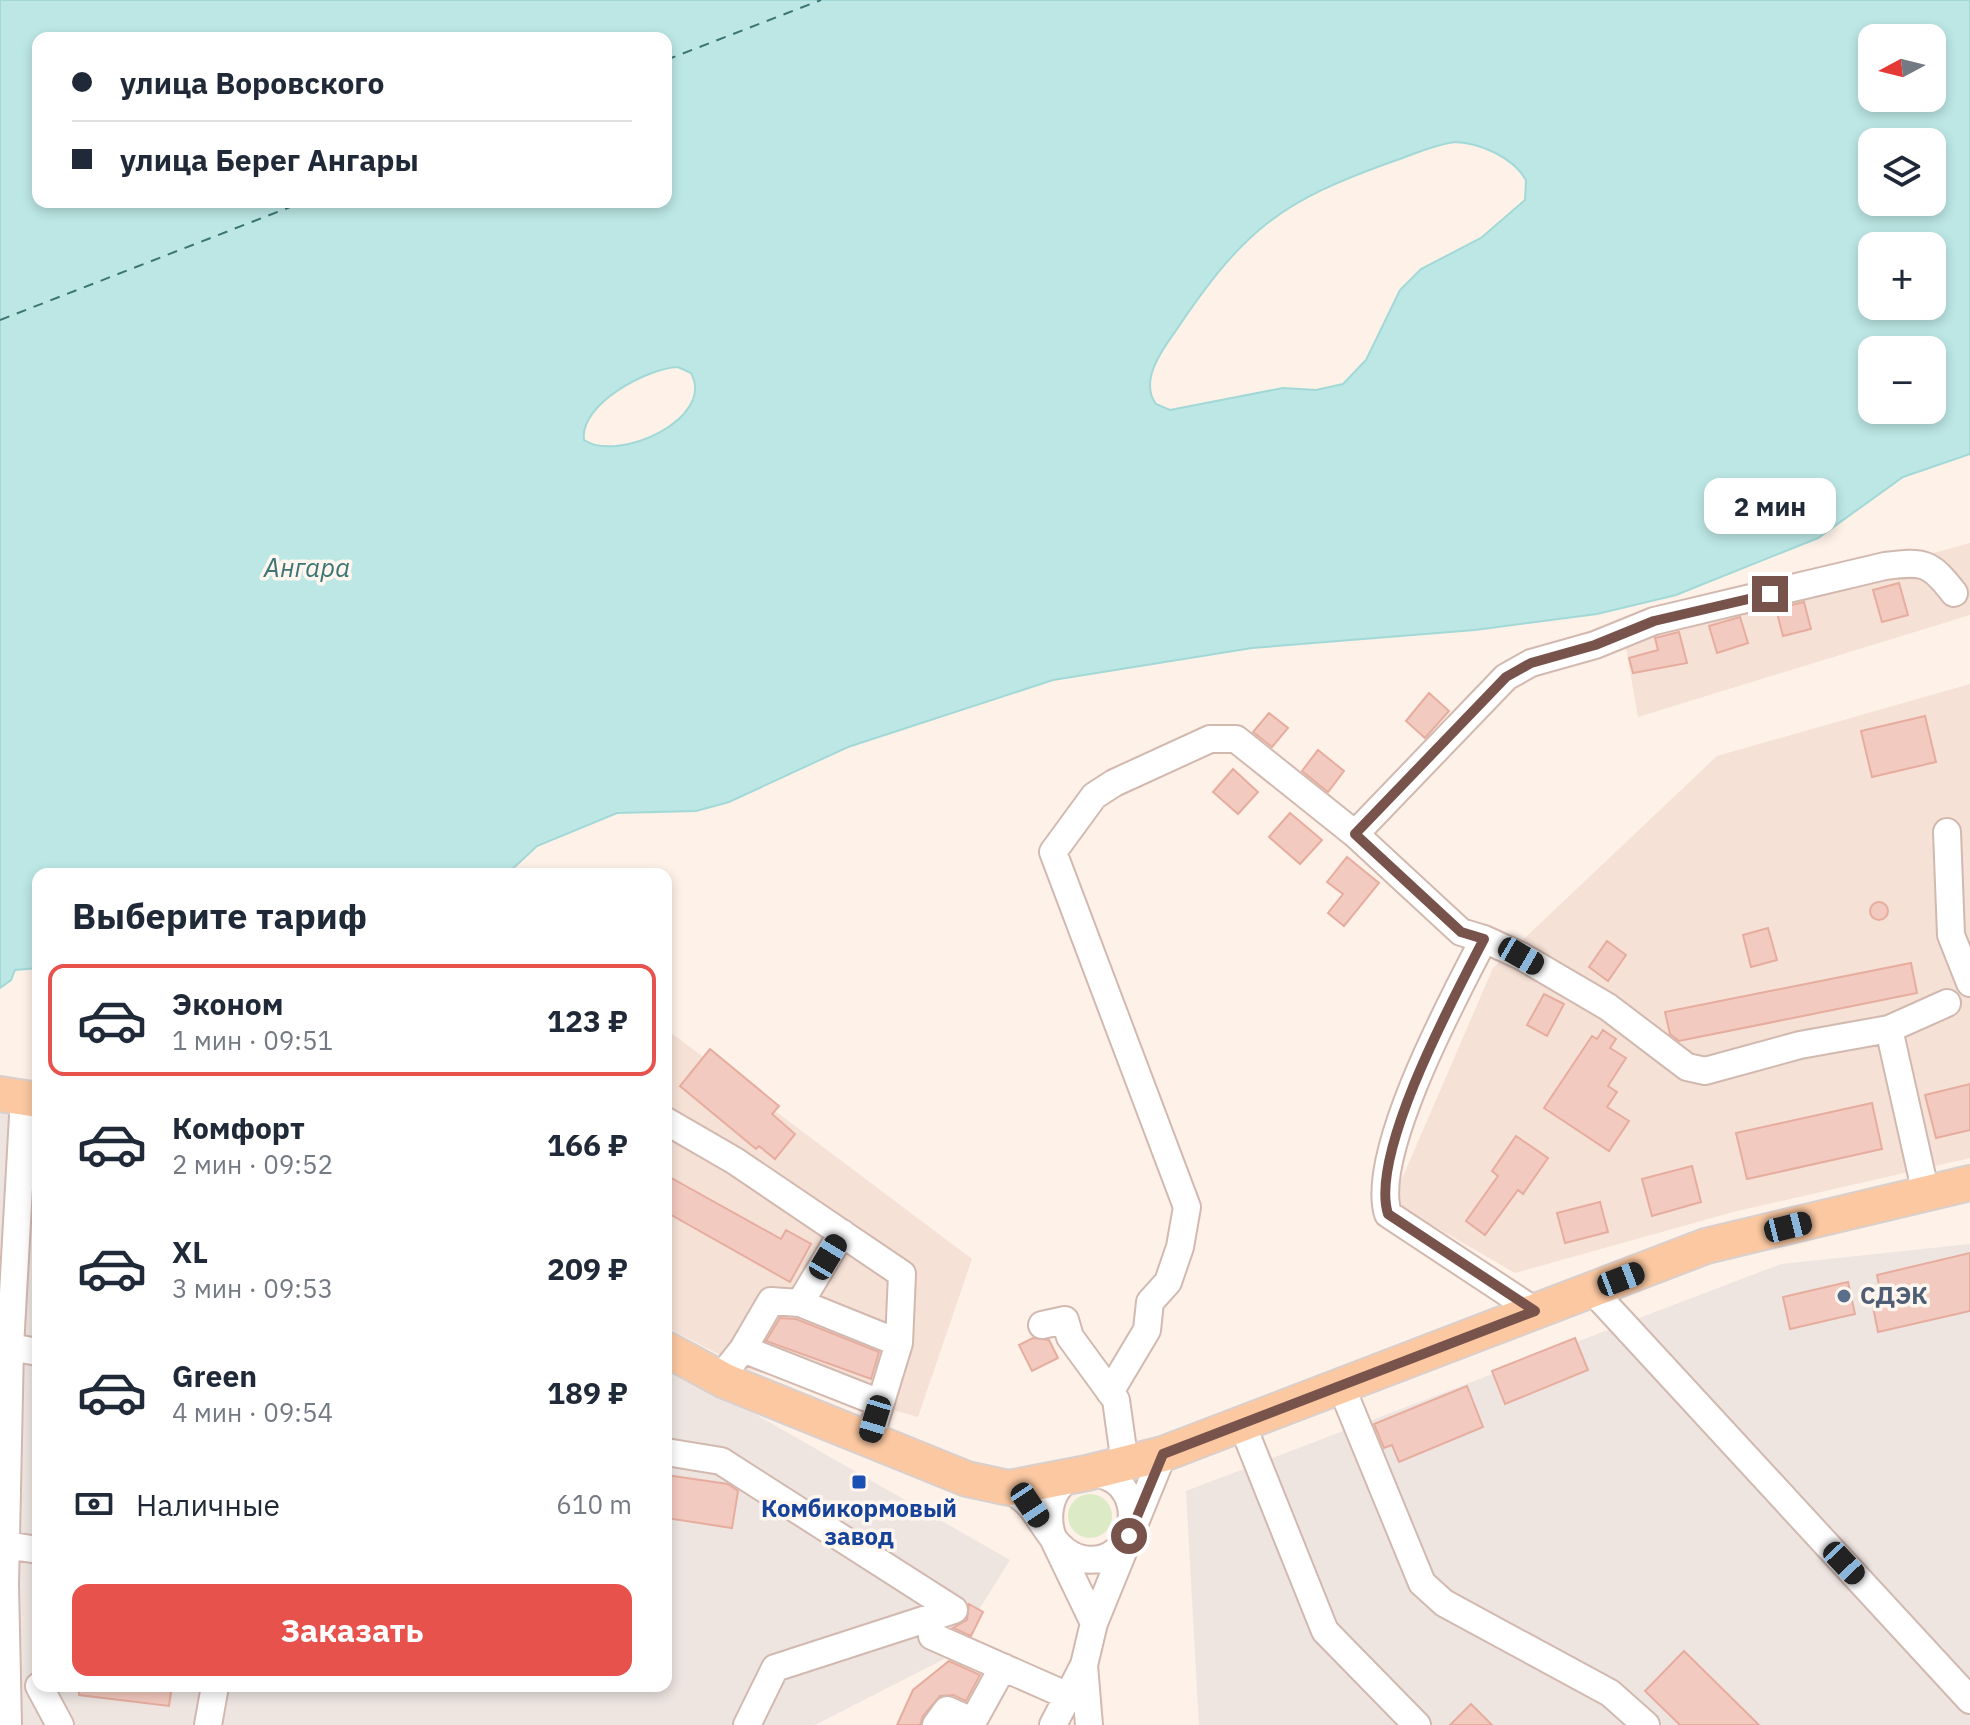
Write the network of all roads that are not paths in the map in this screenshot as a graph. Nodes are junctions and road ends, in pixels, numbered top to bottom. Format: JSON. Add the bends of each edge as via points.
{"nodes":[{"id":1,"x":1954,"y":593,"type":"dead end"},
{"id":2,"x":1947,"y":832,"type":"dead end"},
{"id":3,"x":1355,"y":834,"type":"junction"},
{"id":4,"x":1484,"y":939,"type":"junction"},
{"id":5,"x":1963,"y":992,"type":"edge"},
{"id":6,"x":1889,"y":1029,"type":"junction"},
{"id":7,"x":15,"y":1097,"type":"edge"},
{"id":8,"x":672,"y":1124,"type":"edge"},
{"id":9,"x":1970,"y":1183,"type":"edge"},
{"id":10,"x":1926,"y":1194,"type":"junction"},
{"id":11,"x":28,"y":1205,"type":"edge"},
{"id":12,"x":842,"y":1233,"type":"junction"},
{"id":13,"x":8,"y":1243,"type":"edge"},
{"id":14,"x":1592,"y":1290,"type":"junction"},
{"id":15,"x":800,"y":1303,"type":"junction"},
{"id":16,"x":1535,"y":1311,"type":"junction"},
{"id":17,"x":1042,"y":1325,"type":"dead end"},
{"id":18,"x":899,"y":1343,"type":"junction"},
{"id":19,"x":10,"y":1347,"type":"junction"},
{"id":20,"x":743,"y":1349,"type":"junction"},
{"id":21,"x":32,"y":1351,"type":"edge"},
{"id":22,"x":672,"y":1352,"type":"edge"},
{"id":23,"x":720,"y":1378,"type":"junction"},
{"id":24,"x":1341,"y":1386,"type":"junction"},
{"id":25,"x":1110,"y":1392,"type":"junction"},
{"id":26,"x":880,"y":1403,"type":"junction"},
{"id":27,"x":1242,"y":1424,"type":"junction"},
{"id":28,"x":869,"y":1441,"type":"junction"},
{"id":29,"x":672,"y":1453,"type":"edge"},
{"id":30,"x":1163,"y":1454,"type":"junction"},
{"id":31,"x":1125,"y":1464,"type":"junction"},
{"id":32,"x":1087,"y":1473,"type":"junction"},
{"id":33,"x":1009,"y":1488,"type":"junction"},
{"id":34,"x":1129,"y":1536,"type":"junction"},
{"id":35,"x":1053,"y":1538,"type":"junction"},
{"id":36,"x":6,"y":1545,"type":"junction"},
{"id":37,"x":32,"y":1549,"type":"edge"},
{"id":38,"x":3,"y":1585,"type":"edge"},
{"id":39,"x":1094,"y":1623,"type":"junction"},
{"id":40,"x":932,"y":1636,"type":"dead end"},
{"id":41,"x":8,"y":1657,"type":"junction"},
{"id":42,"x":1084,"y":1665,"type":"junction"},
{"id":43,"x":1003,"y":1667,"type":"junction"},
{"id":44,"x":32,"y":1678,"type":"edge"},
{"id":45,"x":42,"y":1692,"type":"edge"},
{"id":46,"x":214,"y":1692,"type":"edge"},
{"id":47,"x":1068,"y":1696,"type":"junction"},
{"id":48,"x":1970,"y":1700,"type":"edge"},
{"id":49,"x":972,"y":1723,"type":"edge"},
{"id":50,"x":8,"y":1725,"type":"edge"},
{"id":51,"x":60,"y":1725,"type":"edge"},
{"id":52,"x":208,"y":1725,"type":"edge"},
{"id":53,"x":747,"y":1725,"type":"edge"},
{"id":54,"x":936,"y":1725,"type":"edge"},
{"id":55,"x":1053,"y":1725,"type":"edge"},
{"id":56,"x":1089,"y":1725,"type":"edge"},
{"id":57,"x":1417,"y":1725,"type":"edge"},
{"id":58,"x":1646,"y":1725,"type":"edge"}],
"edges":[{"from":1,"to":3,"type":"street","via":[[1930,565],[1885,566],[1654,621],[1531,663],[1506,677]]},
{"from":2,"to":5,"type":"street","via":[[1951,935]]},
{"from":3,"to":4,"type":"street","via":[[1461,932]]},
{"from":3,"to":25,"type":"street","via":[[1236,739],[1225,737],[1210,739],[1094,796],[1053,852],[1187,1207],[1168,1282],[1150,1302],[1147,1330]]},
{"from":4,"to":6,"type":"street","via":[[1608,1007],[1687,1067],[1705,1071],[1800,1045]]},
{"from":4,"to":16,"type":"street","via":[[1431,1044],[1400,1123],[1383,1199],[1388,1214]]},
{"from":5,"to":6,"type":"street"},
{"from":6,"to":10,"type":"street"},
{"from":7,"to":11,"type":"street"},
{"from":8,"to":12,"type":"street"},
{"from":9,"to":10,"type":"main road"},
{"from":10,"to":14,"type":"main road","via":[[1706,1246]]},
{"from":11,"to":13,"type":"street"},
{"from":12,"to":15,"type":"street"},
{"from":12,"to":18,"type":"street","via":[[902,1274]]},
{"from":13,"to":19,"type":"street"},
{"from":14,"to":16,"type":"main road"},
{"from":14,"to":48,"type":"street"},
{"from":15,"to":18,"type":"street"},
{"from":15,"to":20,"type":"street","via":[[771,1301]]},
{"from":16,"to":24,"type":"main road"},
{"from":17,"to":25,"type":"street","via":[[1065,1320],[1070,1337]]},
{"from":18,"to":26,"type":"street"},
{"from":19,"to":21,"type":"street"},
{"from":19,"to":36,"type":"street"},
{"from":20,"to":23,"type":"street"},
{"from":20,"to":26,"type":"street"},
{"from":22,"to":23,"type":"main road"},
{"from":23,"to":28,"type":"main road"},
{"from":24,"to":27,"type":"main road"},
{"from":24,"to":58,"type":"street","via":[[1422,1583],[1444,1603],[1610,1693]]},
{"from":25,"to":31,"type":"street","via":[[1116,1400]]},
{"from":26,"to":28,"type":"street"},
{"from":27,"to":30,"type":"main road"},
{"from":27,"to":57,"type":"street","via":[[1325,1631]]},
{"from":28,"to":33,"type":"main road","via":[[945,1472]]},
{"from":29,"to":53,"type":"street","via":[[721,1461],[954,1610],[775,1668]]},
{"from":30,"to":31,"type":"main road"},
{"from":30,"to":34,"type":"street"},
{"from":31,"to":32,"type":"main road"},
{"from":32,"to":33,"type":"main road"},
{"from":32,"to":34,"type":"street","via":[[1109,1477],[1129,1496]]},
{"from":32,"to":35,"type":"street","via":[[1069,1478],[1051,1498],[1047,1512]]},
{"from":33,"to":35,"type":"street","via":[[1030,1505]]},
{"from":34,"to":35,"type":"street","via":[[1111,1555],[1085,1560],[1072,1556]]},
{"from":34,"to":39,"type":"street"},
{"from":35,"to":39,"type":"street"},
{"from":36,"to":37,"type":"street"},
{"from":36,"to":38,"type":"street"},
{"from":38,"to":41,"type":"street"},
{"from":39,"to":42,"type":"street"},
{"from":40,"to":43,"type":"street"},
{"from":41,"to":44,"type":"street"},
{"from":41,"to":50,"type":"street"},
{"from":42,"to":47,"type":"street"},
{"from":42,"to":56,"type":"street"},
{"from":43,"to":47,"type":"street"},
{"from":43,"to":49,"type":"street"},
{"from":45,"to":51,"type":"street"},
{"from":46,"to":52,"type":"street"},
{"from":47,"to":55,"type":"street"},
{"from":49,"to":54,"type":"street","via":[[947,1710]]}]}
